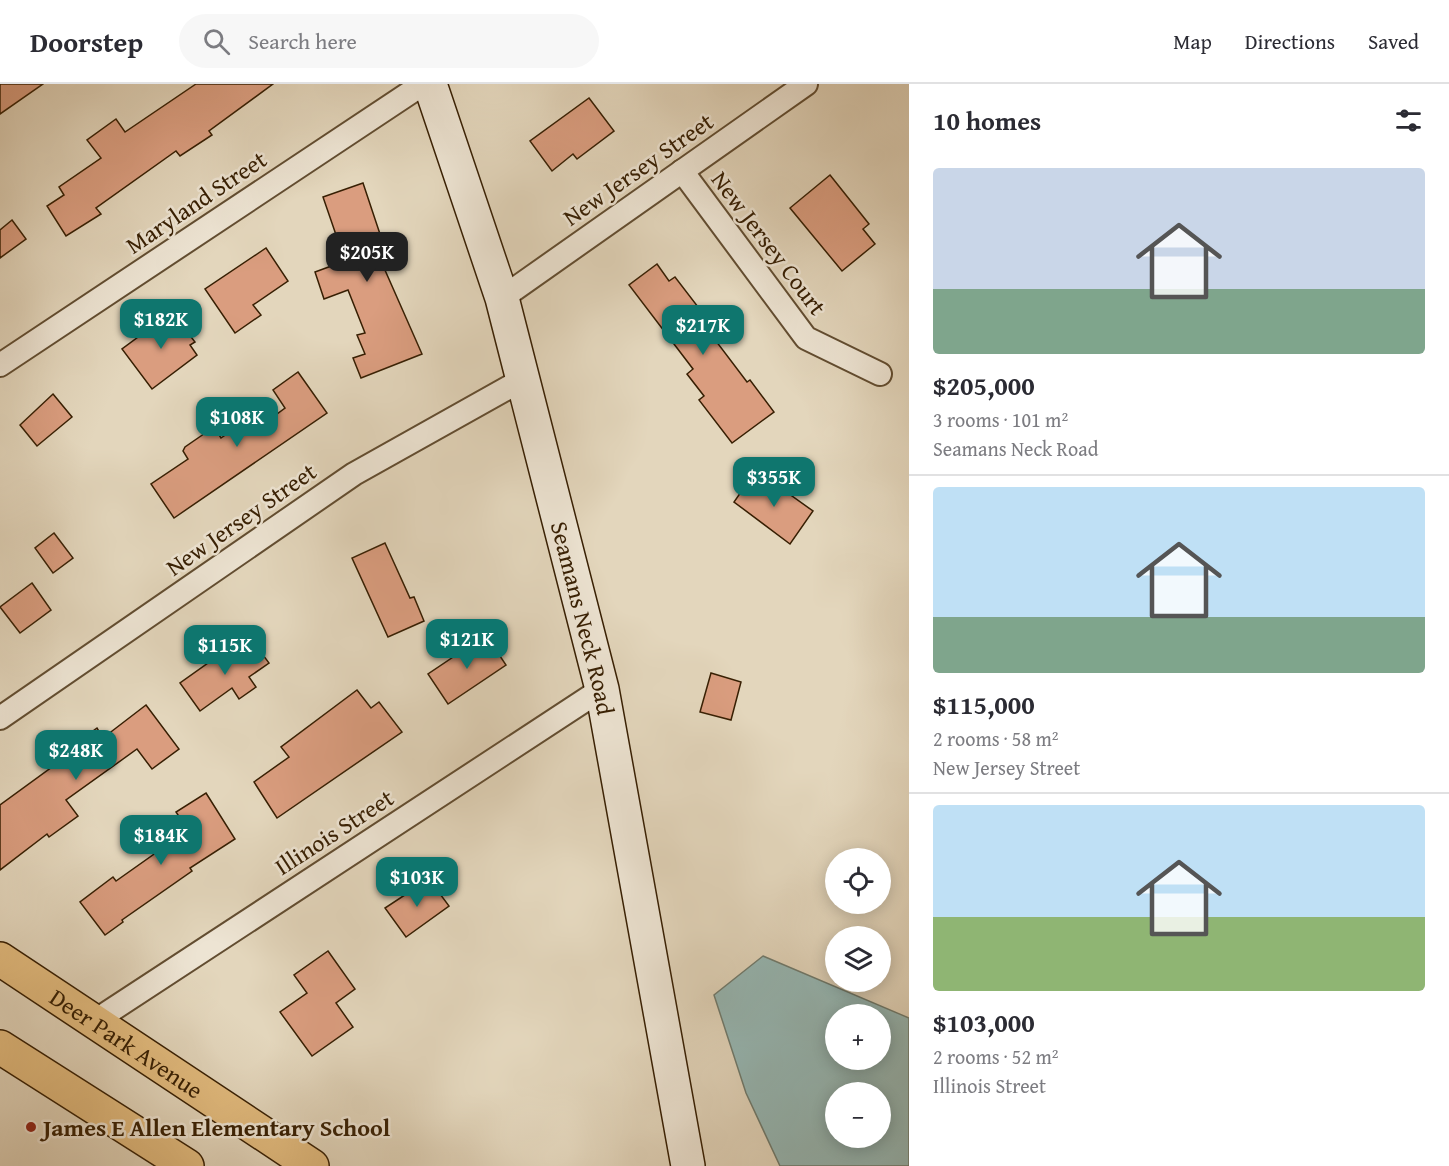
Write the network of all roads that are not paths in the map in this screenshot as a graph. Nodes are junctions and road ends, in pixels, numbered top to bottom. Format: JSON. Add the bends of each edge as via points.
{"nodes":[{"id":1,"x":423,"y":84,"type":"edge"},
{"id":2,"x":430,"y":84,"type":"edge"},
{"id":3,"x":806,"y":84,"type":"edge"},
{"id":4,"x":682,"y":171,"type":"junction"},
{"id":5,"x":502,"y":298,"type":"junction"},
{"id":6,"x":0,"y":365,"type":"edge"},
{"id":7,"x":880,"y":374,"type":"dead end"},
{"id":8,"x":522,"y":380,"type":"junction"},
{"id":9,"x":602,"y":688,"type":"junction"},
{"id":10,"x":0,"y":718,"type":"edge"},
{"id":11,"x":0,"y":959,"type":"edge"},
{"id":12,"x":95,"y":1022,"type":"junction"},
{"id":13,"x":0,"y":1047,"type":"edge"},
{"id":14,"x":187,"y":1166,"type":"edge"},
{"id":15,"x":312,"y":1166,"type":"edge"},
{"id":16,"x":688,"y":1166,"type":"edge"}],
"edges":[{"from":1,"to":6,"type":"street","name":"Maryland Street"},
{"from":2,"to":5,"type":"main road","name":"Seamans Neck Road"},
{"from":3,"to":4,"type":"street","name":"New Jersey Street"},
{"from":4,"to":5,"type":"street","name":"New Jersey Street"},
{"from":4,"to":7,"type":"street","name":"New Jersey Court","via":[[806,338]]},
{"from":5,"to":8,"type":"main road","name":"Seamans Neck Road"},
{"from":8,"to":9,"type":"main road","name":"Seamans Neck Road"},
{"from":8,"to":10,"type":"street","name":"New Jersey Street","via":[[354,474]]},
{"from":9,"to":12,"type":"street","name":"Illinois Street"},
{"from":9,"to":16,"type":"main road","name":"Seamans Neck Road"},
{"from":11,"to":12,"type":"main road","name":"Deer Park Avenue"},
{"from":12,"to":15,"type":"main road","name":"Deer Park Avenue"},
{"from":13,"to":14,"type":"main road"}]}
